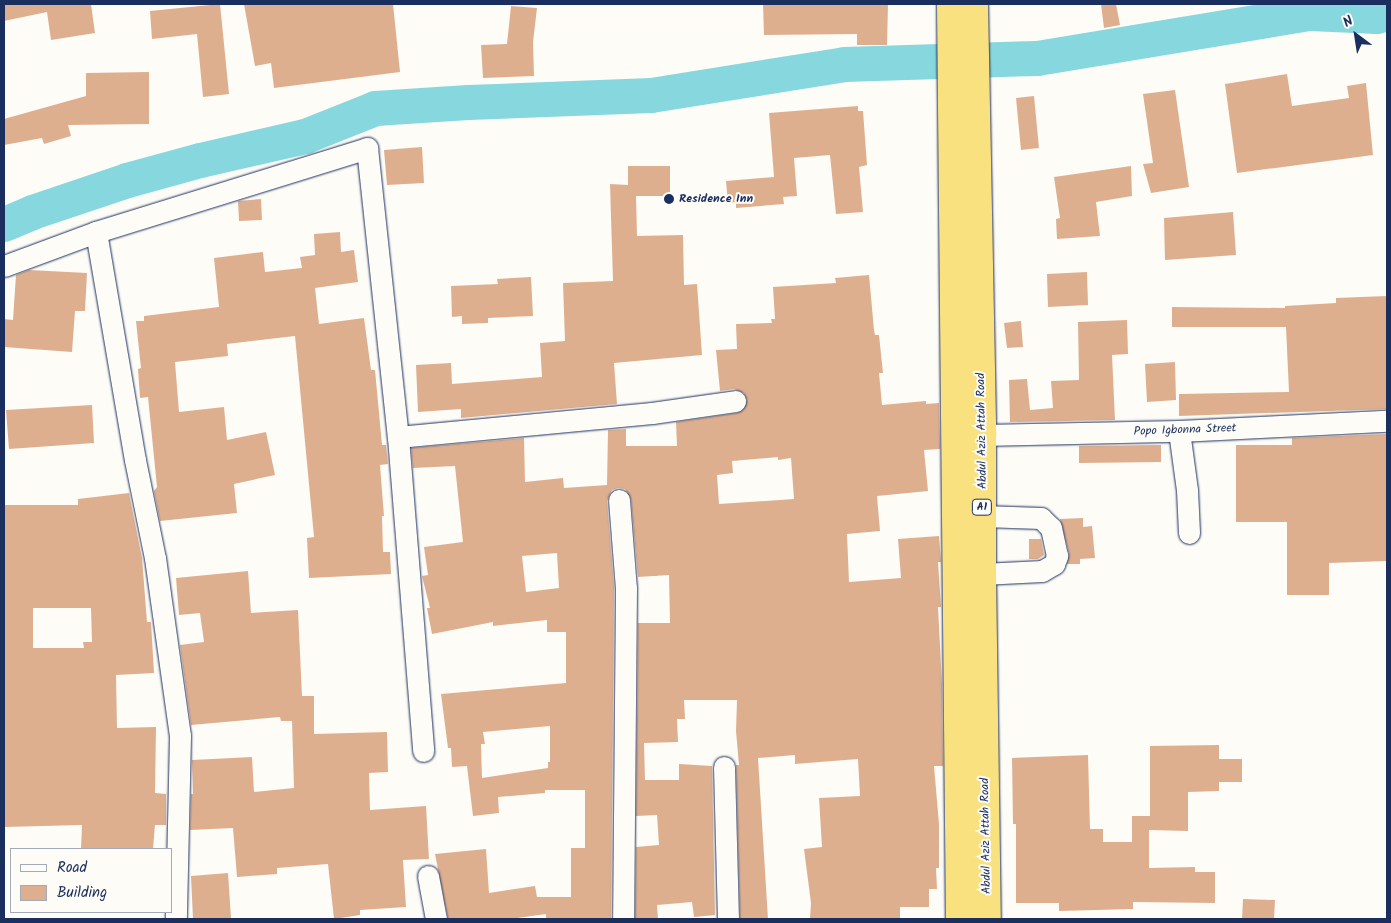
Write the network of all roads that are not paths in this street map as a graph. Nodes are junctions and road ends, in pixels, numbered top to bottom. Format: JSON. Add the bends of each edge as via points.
{"nodes":[{"id":1,"x":951,"y":4,"type":"edge"},
{"id":2,"x":974,"y":4,"type":"edge"},
{"id":3,"x":963,"y":33,"type":"junction"},
{"id":4,"x":963,"y":95,"type":"junction"},
{"id":5,"x":96,"y":232,"type":"junction"},
{"id":6,"x":4,"y":266,"type":"edge"},
{"id":7,"x":735,"y":400,"type":"dead end"},
{"id":8,"x":1387,"y":421,"type":"edge"},
{"id":9,"x":1178,"y":431,"type":"junction"},
{"id":10,"x":982,"y":435,"type":"junction"},
{"id":11,"x":398,"y":437,"type":"junction"},
{"id":12,"x":619,"y":500,"type":"dead end"},
{"id":13,"x":982,"y":516,"type":"junction"},
{"id":14,"x":1189,"y":533,"type":"dead end"},
{"id":15,"x":982,"y":574,"type":"junction"},
{"id":16,"x":423,"y":751,"type":"dead end"},
{"id":17,"x":724,"y":767,"type":"dead end"},
{"id":18,"x":428,"y":876,"type":"dead end"},
{"id":19,"x":176,"y":919,"type":"edge"},
{"id":20,"x":436,"y":919,"type":"edge"},
{"id":21,"x":623,"y":919,"type":"edge"},
{"id":22,"x":728,"y":919,"type":"edge"},
{"id":23,"x":960,"y":919,"type":"edge"},
{"id":24,"x":987,"y":919,"type":"edge"}],
"edges":[{"from":1,"to":3,"type":"highway","name":"Abdul Aziz Attah Road","number":"A1"},
{"from":2,"to":3,"type":"highway","name":"Abdul Aziz Attah Road","number":"A1"},
{"from":3,"to":4,"type":"highway","name":"Abdul Aziz Attah Road","number":"A1"},
{"from":4,"to":10,"type":"highway","name":"Abdul Aziz Attah Road","number":"A1"},
{"from":4,"to":23,"type":"highway","name":"Abdul Aziz Attah Road","number":"A1"},
{"from":5,"to":6,"type":"street"},
{"from":5,"to":11,"type":"street","via":[[367,148]]},
{"from":5,"to":19,"type":"street","via":[[155,558],[180,736]]},
{"from":7,"to":11,"type":"street","via":[[652,413]]},
{"from":8,"to":9,"type":"street","name":"Popo Igbonna Street"},
{"from":9,"to":10,"type":"street","name":"Popo Igbonna Street"},
{"from":9,"to":14,"type":"street"},
{"from":10,"to":13,"type":"highway","name":"Abdul Aziz Attah Road","number":"A1"},
{"from":11,"to":16,"type":"street"},
{"from":12,"to":21,"type":"street","via":[[626,588]]},
{"from":13,"to":15,"type":"highway","name":"Abdul Aziz Attah Road","number":"A1"},
{"from":13,"to":15,"type":"street","via":[[1041,518],[1051,528],[1057,556],[1054,564],[1042,571]]},
{"from":15,"to":24,"type":"highway","name":"Abdul Aziz Attah Road","number":"A1"},
{"from":17,"to":22,"type":"street"},
{"from":18,"to":20,"type":"street"}]}
